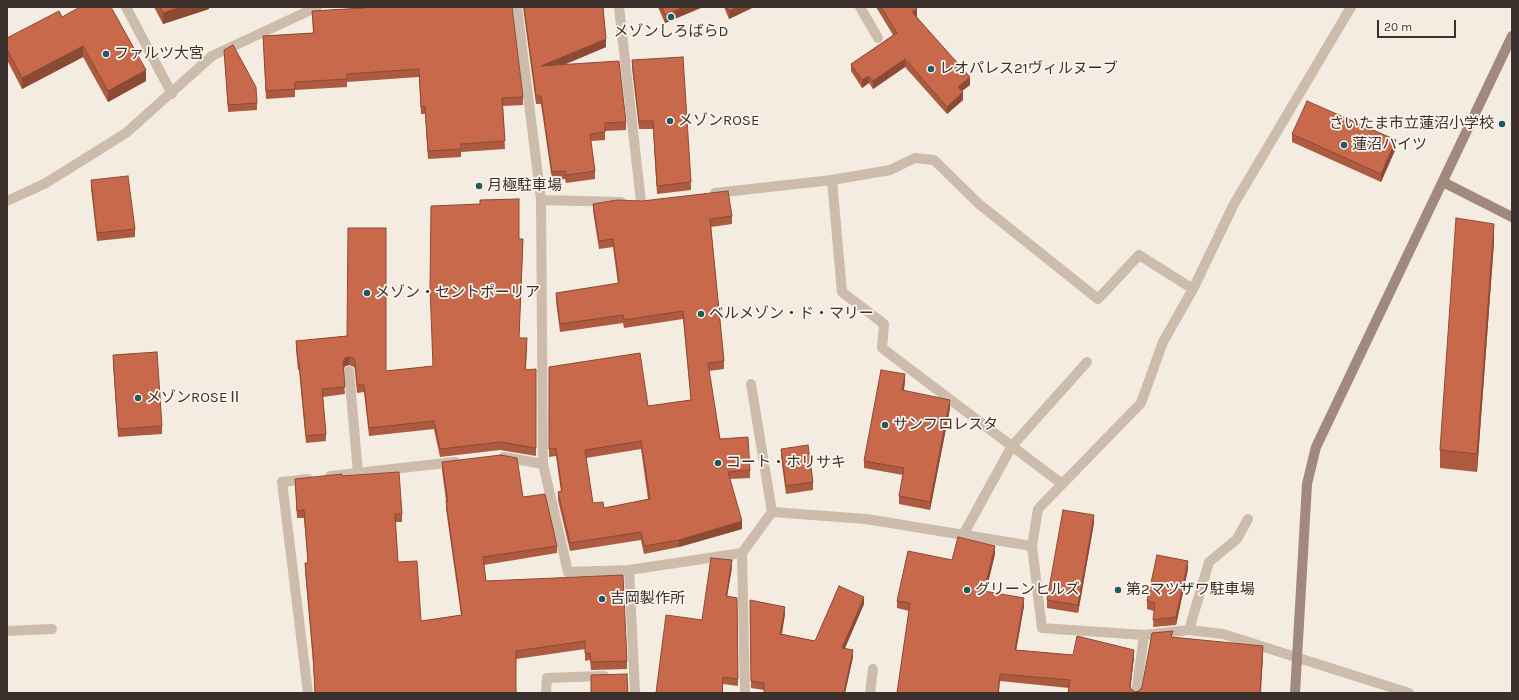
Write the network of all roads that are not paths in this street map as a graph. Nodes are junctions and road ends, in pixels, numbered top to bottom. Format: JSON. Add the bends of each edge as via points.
{"nodes":[{"id":1,"x":126,"y":7,"type":"edge"},
{"id":2,"x":317,"y":7,"type":"edge"},
{"id":3,"x":517,"y":7,"type":"edge"},
{"id":4,"x":619,"y":7,"type":"edge"},
{"id":5,"x":860,"y":7,"type":"edge"},
{"id":6,"x":1351,"y":7,"type":"edge"},
{"id":7,"x":1512,"y":36,"type":"edge"},
{"id":8,"x":878,"y":38,"type":"dead end"},
{"id":9,"x":172,"y":94,"type":"junction"},
{"id":10,"x":832,"y":180,"type":"junction"},
{"id":11,"x":1443,"y":182,"type":"junction"},
{"id":12,"x":702,"y":195,"type":"edge"},
{"id":13,"x":541,"y":200,"type":"junction"},
{"id":14,"x":7,"y":201,"type":"edge"},
{"id":15,"x":1512,"y":217,"type":"edge"},
{"id":16,"x":1193,"y":289,"type":"junction"},
{"id":17,"x":1088,"y":362,"type":"dead end"},
{"id":18,"x":348,"y":371,"type":"edge"},
{"id":19,"x":751,"y":384,"type":"dead end"},
{"id":20,"x":1012,"y":446,"type":"junction"},
{"id":21,"x":493,"y":457,"type":"edge"},
{"id":22,"x":469,"y":460,"type":"edge"},
{"id":23,"x":543,"y":464,"type":"junction"},
{"id":24,"x":358,"y":473,"type":"junction"},
{"id":25,"x":1062,"y":484,"type":"junction"},
{"id":26,"x":772,"y":512,"type":"junction"},
{"id":27,"x":1248,"y":520,"type":"dead end"},
{"id":28,"x":963,"y":535,"type":"junction"},
{"id":29,"x":1032,"y":546,"type":"junction"},
{"id":30,"x":742,"y":554,"type":"junction"},
{"id":31,"x":630,"y":570,"type":"junction"},
{"id":32,"x":52,"y":629,"type":"dead end"},
{"id":33,"x":1189,"y":630,"type":"junction"},
{"id":34,"x":7,"y":631,"type":"edge"},
{"id":35,"x":1144,"y":635,"type":"junction"},
{"id":36,"x":1297,"y":656,"type":"junction"},
{"id":37,"x":873,"y":669,"type":"dead end"},
{"id":38,"x":625,"y":675,"type":"junction"},
{"id":39,"x":308,"y":693,"type":"edge"},
{"id":40,"x":546,"y":693,"type":"edge"},
{"id":41,"x":635,"y":693,"type":"edge"},
{"id":42,"x":744,"y":693,"type":"edge"},
{"id":43,"x":870,"y":693,"type":"edge"},
{"id":44,"x":1136,"y":693,"type":"edge"},
{"id":45,"x":1295,"y":693,"type":"edge"},
{"id":46,"x":1409,"y":693,"type":"edge"}],
"edges":[{"from":1,"to":9,"type":"street"},
{"from":2,"to":9,"type":"street","via":[[212,56]]},
{"from":3,"to":13,"type":"street"},
{"from":4,"to":13,"type":"street","via":[[644,202]]},
{"from":5,"to":8,"type":"street"},
{"from":6,"to":16,"type":"street","via":[[1234,204]]},
{"from":7,"to":11,"type":"street"},
{"from":9,"to":14,"type":"street","via":[[126,133],[46,183]]},
{"from":10,"to":12,"type":"street"},
{"from":10,"to":16,"type":"street","via":[[890,170],[915,158],[934,160],[979,204],[1098,299],[1139,255]]},
{"from":10,"to":20,"type":"street","via":[[842,292],[884,324],[882,348]]},
{"from":11,"to":15,"type":"street"},
{"from":11,"to":36,"type":"street","via":[[1316,447],[1307,484]]},
{"from":13,"to":23,"type":"street"},
{"from":16,"to":25,"type":"street","via":[[1163,342],[1141,403]]},
{"from":17,"to":20,"type":"street"},
{"from":18,"to":24,"type":"street"},
{"from":19,"to":26,"type":"street"},
{"from":20,"to":25,"type":"street"},
{"from":20,"to":28,"type":"street"},
{"from":21,"to":23,"type":"street"},
{"from":22,"to":24,"type":"street"},
{"from":23,"to":31,"type":"street","via":[[568,572]]},
{"from":24,"to":39,"type":"street","via":[[282,482]]},
{"from":25,"to":29,"type":"street","via":[[1038,509]]},
{"from":26,"to":28,"type":"street","via":[[866,519]]},
{"from":26,"to":30,"type":"street"},
{"from":27,"to":33,"type":"street","via":[[1237,539],[1209,562]]},
{"from":28,"to":29,"type":"street"},
{"from":29,"to":35,"type":"street","via":[[1042,628]]},
{"from":30,"to":31,"type":"street"},
{"from":30,"to":42,"type":"street"},
{"from":31,"to":38,"type":"street"},
{"from":32,"to":34,"type":"street"},
{"from":33,"to":35,"type":"street"},
{"from":33,"to":36,"type":"street","via":[[1223,634]]},
{"from":35,"to":44,"type":"street"},
{"from":36,"to":45,"type":"street"},
{"from":36,"to":46,"type":"street"},
{"from":37,"to":43,"type":"street"},
{"from":38,"to":40,"type":"street","via":[[547,678]]},
{"from":38,"to":41,"type":"street"}]}
